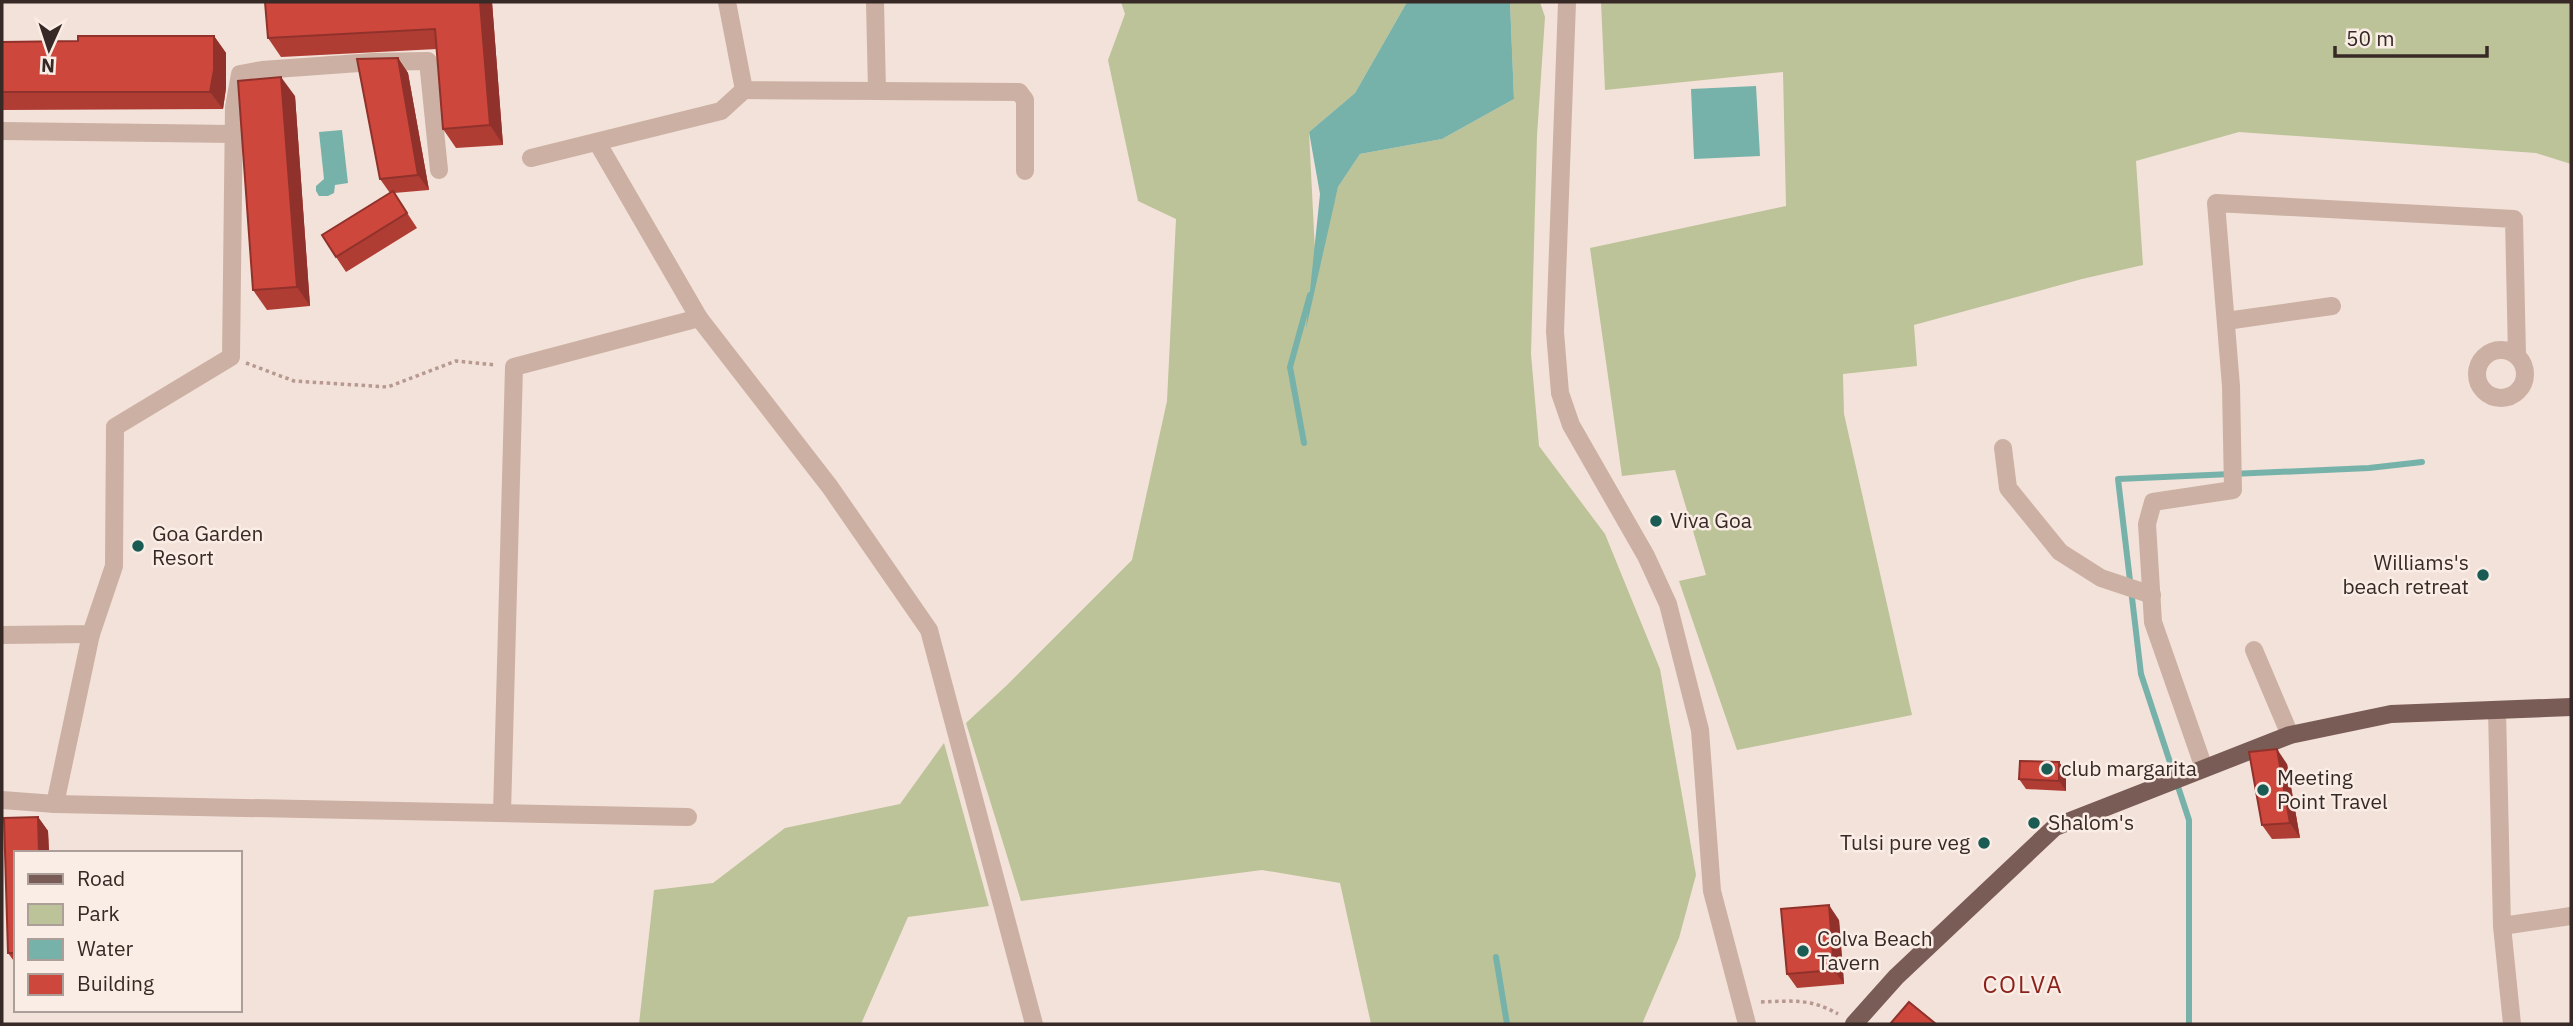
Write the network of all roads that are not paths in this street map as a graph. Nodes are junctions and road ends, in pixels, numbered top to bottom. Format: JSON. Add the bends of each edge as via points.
{"nodes":[{"id":1,"x":727,"y":2,"type":"edge"},
{"id":2,"x":874,"y":2,"type":"edge"},
{"id":3,"x":1567,"y":2,"type":"edge"},
{"id":4,"x":744,"y":90,"type":"junction"},
{"id":5,"x":877,"y":90,"type":"junction"},
{"id":6,"x":2,"y":131,"type":"edge"},
{"id":7,"x":234,"y":134,"type":"junction"},
{"id":8,"x":597,"y":142,"type":"junction"},
{"id":9,"x":531,"y":158,"type":"dead end"},
{"id":10,"x":439,"y":170,"type":"dead end"},
{"id":11,"x":1025,"y":171,"type":"dead end"},
{"id":12,"x":2332,"y":306,"type":"dead end"},
{"id":13,"x":699,"y":318,"type":"junction"},
{"id":14,"x":2226,"y":321,"type":"junction"},
{"id":15,"x":2516,"y":355,"type":"dead end"},
{"id":16,"x":2003,"y":448,"type":"dead end"},
{"id":17,"x":2152,"y":595,"type":"junction"},
{"id":18,"x":91,"y":634,"type":"junction"},
{"id":19,"x":2,"y":635,"type":"edge"},
{"id":20,"x":2254,"y":650,"type":"dead end"},
{"id":21,"x":2571,"y":707,"type":"edge"},
{"id":22,"x":2497,"y":710,"type":"junction"},
{"id":23,"x":2290,"y":734,"type":"junction"},
{"id":24,"x":2204,"y":768,"type":"junction"},
{"id":25,"x":2,"y":800,"type":"edge"},
{"id":26,"x":55,"y":804,"type":"junction"},
{"id":27,"x":502,"y":813,"type":"junction"},
{"id":28,"x":688,"y":817,"type":"dead end"},
{"id":29,"x":2571,"y":916,"type":"edge"},
{"id":30,"x":2502,"y":926,"type":"junction"},
{"id":31,"x":1034,"y":1024,"type":"edge"},
{"id":32,"x":1747,"y":1024,"type":"edge"},
{"id":33,"x":1854,"y":1024,"type":"edge"},
{"id":34,"x":2512,"y":1024,"type":"edge"}],
"edges":[{"from":1,"to":4,"type":"street"},
{"from":2,"to":5,"type":"street"},
{"from":3,"to":32,"type":"street","via":[[1555,332],[1560,394],[1571,425],[1646,556],[1668,604],[1700,730],[1712,891]]},
{"from":4,"to":5,"type":"street"},
{"from":4,"to":8,"type":"street","via":[[721,111]]},
{"from":5,"to":11,"type":"street","via":[[1019,92],[1025,100]]},
{"from":6,"to":7,"type":"street"},
{"from":7,"to":10,"type":"street","via":[[240,74],[428,61]]},
{"from":7,"to":18,"type":"street","via":[[231,358],[115,427],[114,566]]},
{"from":8,"to":9,"type":"street"},
{"from":8,"to":13,"type":"street"},
{"from":12,"to":14,"type":"street"},
{"from":13,"to":27,"type":"street","via":[[514,367]]},
{"from":13,"to":31,"type":"street","via":[[830,487],[929,630]]},
{"from":14,"to":15,"type":"street","via":[[2216,203],[2514,219]]},
{"from":14,"to":17,"type":"street","via":[[2232,490],[2153,502],[2147,524]]},
{"from":16,"to":17,"type":"street","via":[[2008,488],[2060,552],[2101,578]]},
{"from":17,"to":24,"type":"street","via":[[2153,622]]},
{"from":18,"to":19,"type":"street"},
{"from":18,"to":26,"type":"street"},
{"from":20,"to":23,"type":"street"},
{"from":21,"to":22,"type":"main road"},
{"from":22,"to":23,"type":"main road","via":[[2391,714]]},
{"from":22,"to":30,"type":"street"},
{"from":23,"to":24,"type":"main road"},
{"from":24,"to":33,"type":"main road","via":[[2055,827],[1895,977]]},
{"from":25,"to":26,"type":"street"},
{"from":26,"to":27,"type":"street"},
{"from":27,"to":28,"type":"street"},
{"from":29,"to":30,"type":"street"},
{"from":30,"to":34,"type":"street"}]}
